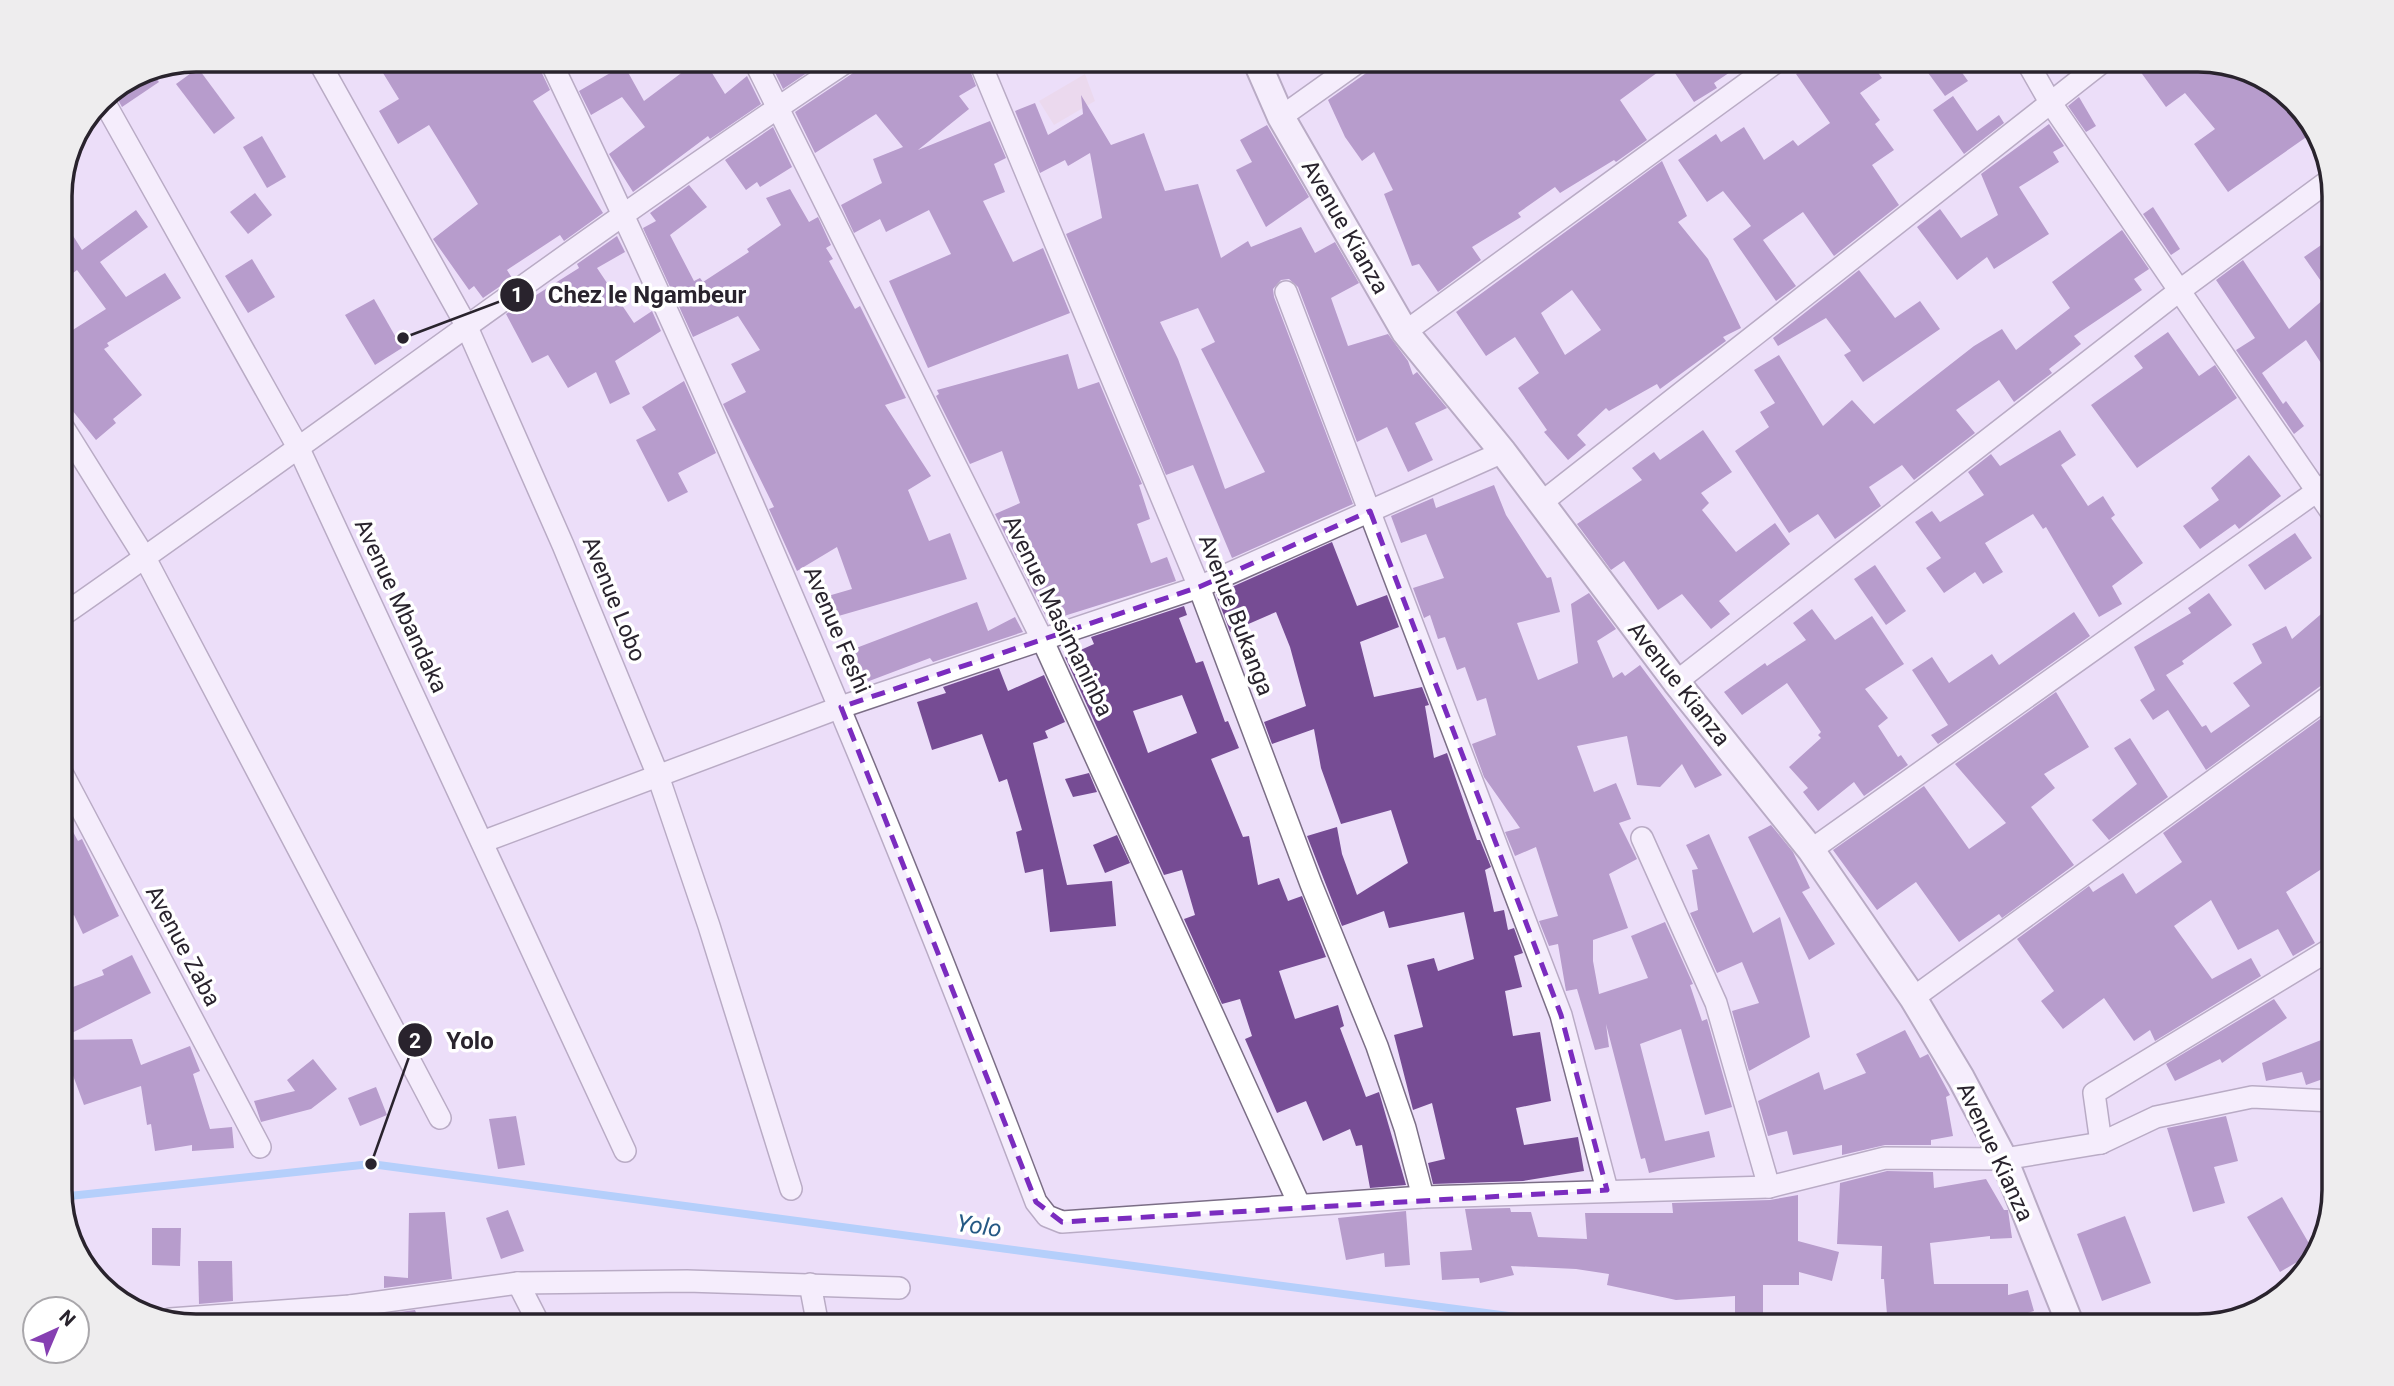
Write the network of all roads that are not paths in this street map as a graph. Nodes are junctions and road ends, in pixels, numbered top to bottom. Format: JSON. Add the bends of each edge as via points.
{"nodes":[{"id":1,"x":325,"y":72,"type":"edge"},
{"id":2,"x":556,"y":72,"type":"edge"},
{"id":3,"x":760,"y":72,"type":"edge"},
{"id":4,"x":831,"y":72,"type":"edge"},
{"id":5,"x":984,"y":72,"type":"edge"},
{"id":6,"x":1261,"y":72,"type":"edge"},
{"id":7,"x":1345,"y":72,"type":"edge"},
{"id":8,"x":1762,"y":72,"type":"edge"},
{"id":9,"x":2033,"y":72,"type":"edge"},
{"id":10,"x":2089,"y":72,"type":"edge"},
{"id":11,"x":2050,"y":102,"type":"junction"},
{"id":12,"x":777,"y":107,"type":"junction"},
{"id":13,"x":108,"y":108,"type":"edge"},
{"id":14,"x":1281,"y":117,"type":"junction"},
{"id":15,"x":2322,"y":185,"type":"edge"},
{"id":16,"x":624,"y":214,"type":"junction"},
{"id":17,"x":2179,"y":291,"type":"junction"},
{"id":18,"x":1286,"y":292,"type":"dead end"},
{"id":19,"x":466,"y":325,"type":"junction"},
{"id":20,"x":1405,"y":332,"type":"junction"},
{"id":21,"x":72,"y":441,"type":"edge"},
{"id":22,"x":299,"y":449,"type":"junction"},
{"id":23,"x":1503,"y":452,"type":"junction"},
{"id":24,"x":2322,"y":481,"type":"edge"},
{"id":25,"x":2322,"y":489,"type":"edge"},
{"id":26,"x":1541,"y":503,"type":"junction"},
{"id":27,"x":1370,"y":511,"type":"junction"},
{"id":28,"x":145,"y":558,"type":"junction"},
{"id":29,"x":1199,"y":587,"type":"junction"},
{"id":30,"x":72,"y":609,"type":"edge"},
{"id":31,"x":1042,"y":639,"type":"junction"},
{"id":32,"x":1676,"y":682,"type":"junction"},
{"id":33,"x":2322,"y":702,"type":"edge"},
{"id":34,"x":841,"y":707,"type":"junction"},
{"id":35,"x":657,"y":774,"type":"junction"},
{"id":36,"x":72,"y":792,"type":"edge"},
{"id":37,"x":1642,"y":838,"type":"dead end"},
{"id":38,"x":482,"y":842,"type":"junction"},
{"id":39,"x":1811,"y":850,"type":"junction"},
{"id":40,"x":2322,"y":954,"type":"edge"},
{"id":41,"x":1913,"y":998,"type":"junction"},
{"id":42,"x":2322,"y":1100,"type":"edge"},
{"id":43,"x":440,"y":1118,"type":"dead end"},
{"id":44,"x":2101,"y":1143,"type":"junction"},
{"id":45,"x":260,"y":1147,"type":"dead end"},
{"id":46,"x":625,"y":1151,"type":"dead end"},
{"id":47,"x":2004,"y":1159,"type":"junction"},
{"id":48,"x":1769,"y":1187,"type":"junction"},
{"id":49,"x":791,"y":1189,"type":"dead end"},
{"id":50,"x":1607,"y":1190,"type":"junction"},
{"id":51,"x":1423,"y":1197,"type":"junction"},
{"id":52,"x":1298,"y":1204,"type":"junction"},
{"id":53,"x":518,"y":1283,"type":"junction"},
{"id":54,"x":810,"y":1284,"type":"junction"},
{"id":55,"x":899,"y":1289,"type":"dead end"},
{"id":56,"x":350,"y":1306,"type":"junction"},
{"id":57,"x":247,"y":1314,"type":"edge"},
{"id":58,"x":354,"y":1314,"type":"edge"},
{"id":59,"x":534,"y":1314,"type":"edge"},
{"id":60,"x":816,"y":1314,"type":"edge"},
{"id":61,"x":2066,"y":1314,"type":"edge"}],
"edges":[{"from":1,"to":19,"type":"street","name":"Avenue Lobo"},
{"from":2,"to":16,"type":"street","name":"Avenue Feshi"},
{"from":3,"to":12,"type":"street","name":"Avenue Masimaninba"},
{"from":4,"to":12,"type":"street"},
{"from":5,"to":29,"type":"street","name":"Avenue Bukanga"},
{"from":6,"to":14,"type":"street","name":"Avenue Kianza"},
{"from":7,"to":14,"type":"street"},
{"from":8,"to":20,"type":"street"},
{"from":9,"to":11,"type":"street"},
{"from":10,"to":11,"type":"street"},
{"from":11,"to":17,"type":"street"},
{"from":11,"to":26,"type":"street"},
{"from":12,"to":16,"type":"street"},
{"from":12,"to":31,"type":"street","name":"Avenue Masimaninba"},
{"from":13,"to":22,"type":"street","name":"Avenue Mbandaka"},
{"from":14,"to":20,"type":"street","name":"Avenue Kianza"},
{"from":15,"to":17,"type":"street"},
{"from":16,"to":19,"type":"street"},
{"from":16,"to":34,"type":"street","name":"Avenue Feshi"},
{"from":17,"to":24,"type":"street"},
{"from":17,"to":32,"type":"street"},
{"from":18,"to":27,"type":"street"},
{"from":19,"to":22,"type":"street"},
{"from":19,"to":35,"type":"street","name":"Avenue Lobo"},
{"from":20,"to":23,"type":"street","name":"Avenue Kianza"},
{"from":21,"to":28,"type":"street"},
{"from":22,"to":28,"type":"street"},
{"from":22,"to":38,"type":"street","name":"Avenue Mbandaka"},
{"from":23,"to":26,"type":"street","name":"Avenue Kianza"},
{"from":23,"to":27,"type":"street"},
{"from":25,"to":39,"type":"street"},
{"from":26,"to":32,"type":"street","name":"Avenue Kianza"},
{"from":27,"to":29,"type":"street"},
{"from":27,"to":50,"type":"street","via":[[1561,1015]]},
{"from":28,"to":30,"type":"street"},
{"from":28,"to":43,"type":"street"},
{"from":29,"to":31,"type":"street"},
{"from":29,"to":51,"type":"street","name":"Avenue Bukanga","via":[[1377,1046]]},
{"from":31,"to":34,"type":"street"},
{"from":31,"to":52,"type":"street","name":"Avenue Masimaninba"},
{"from":32,"to":39,"type":"street","name":"Avenue Kianza"},
{"from":33,"to":41,"type":"street"},
{"from":34,"to":35,"type":"street"},
{"from":34,"to":52,"type":"street","name":"Avenue Feshi","via":[[1036,1202],[1047,1216],[1062,1222]]},
{"from":35,"to":38,"type":"street"},
{"from":35,"to":49,"type":"street","name":"Avenue Lobo"},
{"from":36,"to":45,"type":"street","name":"Avenue Zaba"},
{"from":37,"to":48,"type":"street","via":[[1716,1003]]},
{"from":38,"to":46,"type":"street","name":"Avenue Mbandaka"},
{"from":39,"to":41,"type":"street","name":"Avenue Kianza"},
{"from":40,"to":44,"type":"street","via":[[2094,1093]]},
{"from":41,"to":47,"type":"street","name":"Avenue Kianza"},
{"from":42,"to":44,"type":"street","via":[[2252,1097],[2156,1117]]},
{"from":44,"to":47,"type":"street"},
{"from":47,"to":48,"type":"street","via":[[1885,1158]]},
{"from":47,"to":61,"type":"street","name":"Avenue Kianza"},
{"from":48,"to":50,"type":"street"},
{"from":50,"to":51,"type":"street"},
{"from":51,"to":52,"type":"street"},
{"from":53,"to":54,"type":"street"},
{"from":53,"to":56,"type":"street"},
{"from":53,"to":59,"type":"street"},
{"from":54,"to":55,"type":"street"},
{"from":54,"to":60,"type":"street"},
{"from":56,"to":57,"type":"street"},
{"from":56,"to":58,"type":"street"}]}
